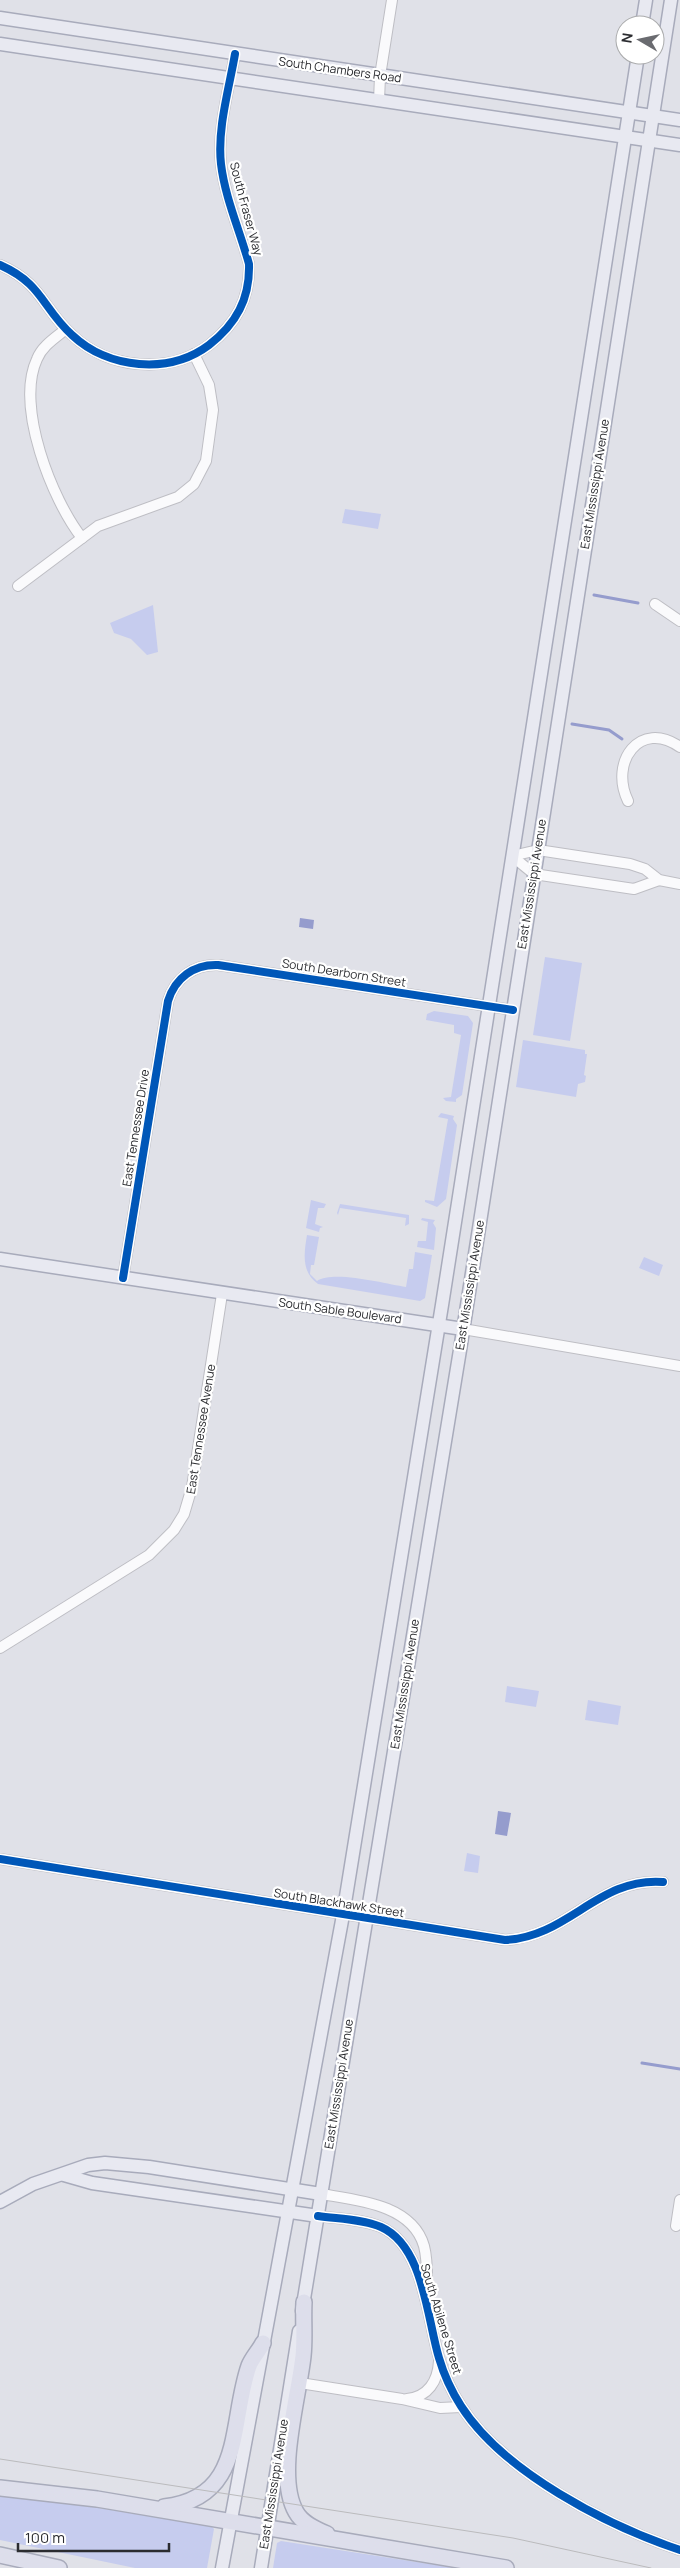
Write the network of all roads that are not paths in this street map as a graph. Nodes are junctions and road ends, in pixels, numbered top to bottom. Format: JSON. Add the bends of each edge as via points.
{"nodes":[{"id":1,"x":392,"y":0,"type":"edge"},
{"id":2,"x":646,"y":0,"type":"edge"},
{"id":3,"x":671,"y":0,"type":"edge"},
{"id":4,"x":644,"y":15,"type":"edge"},
{"id":5,"x":0,"y":18,"type":"edge"},
{"id":6,"x":0,"y":44,"type":"edge"},
{"id":7,"x":235,"y":54,"type":"junction"},
{"id":8,"x":636,"y":65,"type":"edge"},
{"id":9,"x":380,"y":76,"type":"junction"},
{"id":10,"x":230,"y":79,"type":"junction"},
{"id":11,"x":379,"y":101,"type":"junction"},
{"id":12,"x":629,"y":112,"type":"junction"},
{"id":13,"x":653,"y":115,"type":"junction"},
{"id":14,"x":680,"y":120,"type":"edge"},
{"id":15,"x":625,"y":136,"type":"junction"},
{"id":16,"x":649,"y":140,"type":"junction"},
{"id":17,"x":680,"y":144,"type":"edge"},
{"id":18,"x":0,"y":265,"type":"edge"},
{"id":19,"x":66,"y":329,"type":"junction"},
{"id":20,"x":194,"y":354,"type":"junction"},
{"id":21,"x":82,"y":538,"type":"junction"},
{"id":22,"x":18,"y":586,"type":"dead end"},
{"id":23,"x":655,"y":604,"type":"dead end"},
{"id":24,"x":680,"y":621,"type":"edge"},
{"id":25,"x":680,"y":747,"type":"edge"},
{"id":26,"x":628,"y":801,"type":"dead end"},
{"id":27,"x":538,"y":850,"type":"junction"},
{"id":28,"x":512,"y":856,"type":"junction"},
{"id":29,"x":534,"y":874,"type":"junction"},
{"id":30,"x":659,"y":880,"type":"junction"},
{"id":31,"x":680,"y":884,"type":"edge"},
{"id":32,"x":176,"y":983,"type":"joint"},
{"id":33,"x":488,"y":1007,"type":"junction"},
{"id":34,"x":513,"y":1010,"type":"junction"},
{"id":35,"x":0,"y":1259,"type":"edge"},
{"id":36,"x":123,"y":1278,"type":"junction"},
{"id":37,"x":222,"y":1294,"type":"junction"},
{"id":38,"x":438,"y":1326,"type":"junction"},
{"id":39,"x":463,"y":1329,"type":"junction"},
{"id":40,"x":680,"y":1366,"type":"edge"},
{"id":41,"x":0,"y":1648,"type":"edge"},
{"id":42,"x":0,"y":1859,"type":"edge"},
{"id":43,"x":663,"y":1882,"type":"dead end"},
{"id":44,"x":343,"y":1915,"type":"junction"},
{"id":45,"x":366,"y":1919,"type":"junction"},
{"id":46,"x":64,"y":2175,"type":"junction"},
{"id":47,"x":293,"y":2189,"type":"junction"},
{"id":48,"x":321,"y":2194,"type":"junction"},
{"id":49,"x":680,"y":2200,"type":"edge"},
{"id":50,"x":0,"y":2202,"type":"edge"},
{"id":51,"x":288,"y":2212,"type":"junction"},
{"id":52,"x":318,"y":2216,"type":"junction"},
{"id":53,"x":676,"y":2226,"type":"dead end"},
{"id":54,"x":304,"y":2302,"type":"junction"},
{"id":55,"x":427,"y":2304,"type":"junction"},
{"id":56,"x":263,"y":2344,"type":"junction"},
{"id":57,"x":439,"y":2360,"type":"junction"},
{"id":58,"x":300,"y":2383,"type":"junction"},
{"id":59,"x":402,"y":2399,"type":"junction"},
{"id":60,"x":462,"y":2407,"type":"junction"},
{"id":61,"x":0,"y":2488,"type":"edge"},
{"id":62,"x":140,"y":2506,"type":"junction"},
{"id":63,"x":229,"y":2522,"type":"junction"},
{"id":64,"x":268,"y":2528,"type":"junction"},
{"id":65,"x":344,"y":2541,"type":"junction"},
{"id":66,"x":680,"y":2550,"type":"edge"},
{"id":67,"x":0,"y":2555,"type":"edge"},
{"id":68,"x":60,"y":2568,"type":"edge"},
{"id":69,"x":222,"y":2568,"type":"edge"},
{"id":70,"x":261,"y":2568,"type":"edge"},
{"id":71,"x":506,"y":2568,"type":"edge"}],
"edges":[{"from":1,"to":9,"type":"street"},
{"from":2,"to":4,"type":"main road"},
{"from":3,"to":13,"type":"main road","name":"East Mississippi Avenue"},
{"from":5,"to":7,"type":"main road","name":"South Chambers Road"},
{"from":6,"to":10,"type":"main road","name":"South Chambers Road"},
{"from":7,"to":9,"type":"main road","name":"South Chambers Road"},
{"from":7,"to":10,"type":"street","name":"South Fraser Way"},
{"from":8,"to":12,"type":"main road","name":"East Mississippi Avenue"},
{"from":9,"to":11,"type":"street"},
{"from":9,"to":12,"type":"main road","name":"South Chambers Road"},
{"from":10,"to":11,"type":"main road","name":"South Chambers Road"},
{"from":10,"to":20,"type":"street","name":"South Fraser Way","via":[[221,162],[226,190],[249,264],[249,277],[244,302],[231,325]]},
{"from":11,"to":15,"type":"main road","name":"South Chambers Road"},
{"from":12,"to":13,"type":"main road","name":"South Chambers Road"},
{"from":12,"to":15,"type":"main road","name":"East Mississippi Avenue"},
{"from":13,"to":14,"type":"main road","name":"South Chambers Road"},
{"from":13,"to":16,"type":"main road","name":"East Mississippi Avenue"},
{"from":15,"to":16,"type":"main road","name":"South Chambers Road"},
{"from":15,"to":28,"type":"main road","name":"East Mississippi Avenue"},
{"from":16,"to":17,"type":"main road","name":"South Chambers Road"},
{"from":16,"to":27,"type":"main road","name":"East Mississippi Avenue"},
{"from":18,"to":19,"type":"street","name":"South Fraser Way","via":[[34,286]]},
{"from":19,"to":20,"type":"street","name":"South Fraser Way","via":[[101,355],[128,363],[163,363]]},
{"from":19,"to":21,"type":"street","via":[[43,348],[36,359],[30,404],[36,439],[68,520]]},
{"from":20,"to":21,"type":"street","via":[[209,385],[213,410],[206,461],[201,474],[178,497],[98,526]]},
{"from":21,"to":22,"type":"street"},
{"from":23,"to":24,"type":"street"},
{"from":25,"to":26,"type":"street","via":[[655,738],[632,748],[621,768],[620,780]]},
{"from":27,"to":28,"type":"street"},
{"from":27,"to":29,"type":"main road","name":"East Mississippi Avenue"},
{"from":27,"to":30,"type":"street","via":[[630,864]]},
{"from":28,"to":29,"type":"street"},
{"from":28,"to":33,"type":"main road","name":"East Mississippi Avenue"},
{"from":29,"to":30,"type":"street","via":[[634,889]]},
{"from":29,"to":34,"type":"main road","name":"East Mississippi Avenue"},
{"from":30,"to":31,"type":"street"},
{"from":32,"to":33,"type":"street","name":"South Dearborn Street","via":[[200,967],[218,965]]},
{"from":32,"to":36,"type":"street","name":"East Tennessee Drive","via":[[166,1011]]},
{"from":33,"to":34,"type":"street","name":"South Dearborn Street"},
{"from":33,"to":38,"type":"main road","name":"East Mississippi Avenue"},
{"from":34,"to":39,"type":"main road","name":"East Mississippi Avenue"},
{"from":35,"to":36,"type":"main road","name":"South Sable Boulevard"},
{"from":36,"to":37,"type":"main road","name":"South Sable Boulevard"},
{"from":37,"to":38,"type":"main road","name":"South Sable Boulevard"},
{"from":37,"to":41,"type":"street","name":"East Tennessee Avenue","via":[[192,1487],[184,1514],[174,1530],[149,1555]]},
{"from":38,"to":39,"type":"main road","name":"South Sable Boulevard"},
{"from":38,"to":44,"type":"main road","name":"East Mississippi Avenue"},
{"from":39,"to":40,"type":"street","name":"South Sable Boulevard"},
{"from":39,"to":45,"type":"main road","name":"East Mississippi Avenue"},
{"from":42,"to":44,"type":"street","name":"South Blackhawk Street"},
{"from":43,"to":45,"type":"street","name":"South Blackhawk Street","via":[[638,1883],[617,1889],[549,1930],[520,1938],[490,1938]]},
{"from":44,"to":45,"type":"street","name":"South Blackhawk Street"},
{"from":44,"to":47,"type":"main road","name":"East Mississippi Avenue"},
{"from":45,"to":48,"type":"main road","name":"East Mississippi Avenue"},
{"from":46,"to":47,"type":"main road","name":"South Abilene Street","via":[[88,2165],[116,2164]]},
{"from":46,"to":50,"type":"main road","name":"South Abilene Street","via":[[33,2184]]},
{"from":46,"to":51,"type":"main road","name":"South Abilene Street","via":[[92,2183]]},
{"from":47,"to":48,"type":"main road","name":"South Abilene Street"},
{"from":47,"to":51,"type":"main road","name":"East Mississippi Avenue"},
{"from":48,"to":52,"type":"main road","name":"East Mississippi Avenue"},
{"from":48,"to":55,"type":"street","name":"South Abilene Street","via":[[379,2206],[401,2217],[414,2229],[425,2252]]},
{"from":49,"to":53,"type":"street"},
{"from":51,"to":52,"type":"main road","name":"South Abilene Street"},
{"from":51,"to":56,"type":"main road","name":"East Mississippi Avenue"},
{"from":52,"to":54,"type":"main road","name":"East Mississippi Avenue"},
{"from":52,"to":55,"type":"street","name":"South Abilene Street","via":[[374,2225],[393,2235],[410,2257]]},
{"from":54,"to":58,"type":"highway"},
{"from":54,"to":64,"type":"main road","name":"East Mississippi Avenue"},
{"from":55,"to":57,"type":"street","name":"South Abilene Street"},
{"from":56,"to":62,"type":"highway","via":[[250,2364],[229,2458],[220,2476],[207,2492],[188,2502],[172,2506]]},
{"from":56,"to":63,"type":"main road","name":"East Mississippi Avenue"},
{"from":57,"to":59,"type":"street","via":[[438,2374],[429,2390],[418,2397]]},
{"from":57,"to":60,"type":"street","name":"South Abilene Street"},
{"from":58,"to":59,"type":"street"},
{"from":58,"to":65,"type":"highway","via":[[288,2457],[292,2501],[305,2522]]},
{"from":59,"to":60,"type":"street","via":[[440,2408]]},
{"from":60,"to":66,"type":"street","name":"South Abilene Street","via":[[496,2446],[552,2488],[612,2522]]},
{"from":61,"to":62,"type":"highway"},
{"from":62,"to":63,"type":"highway"},
{"from":63,"to":64,"type":"highway"},
{"from":63,"to":69,"type":"main road","name":"East Mississippi Avenue"},
{"from":64,"to":65,"type":"highway"},
{"from":64,"to":70,"type":"main road","name":"East Mississippi Avenue"},
{"from":65,"to":71,"type":"highway"},
{"from":67,"to":68,"type":"highway"}]}
